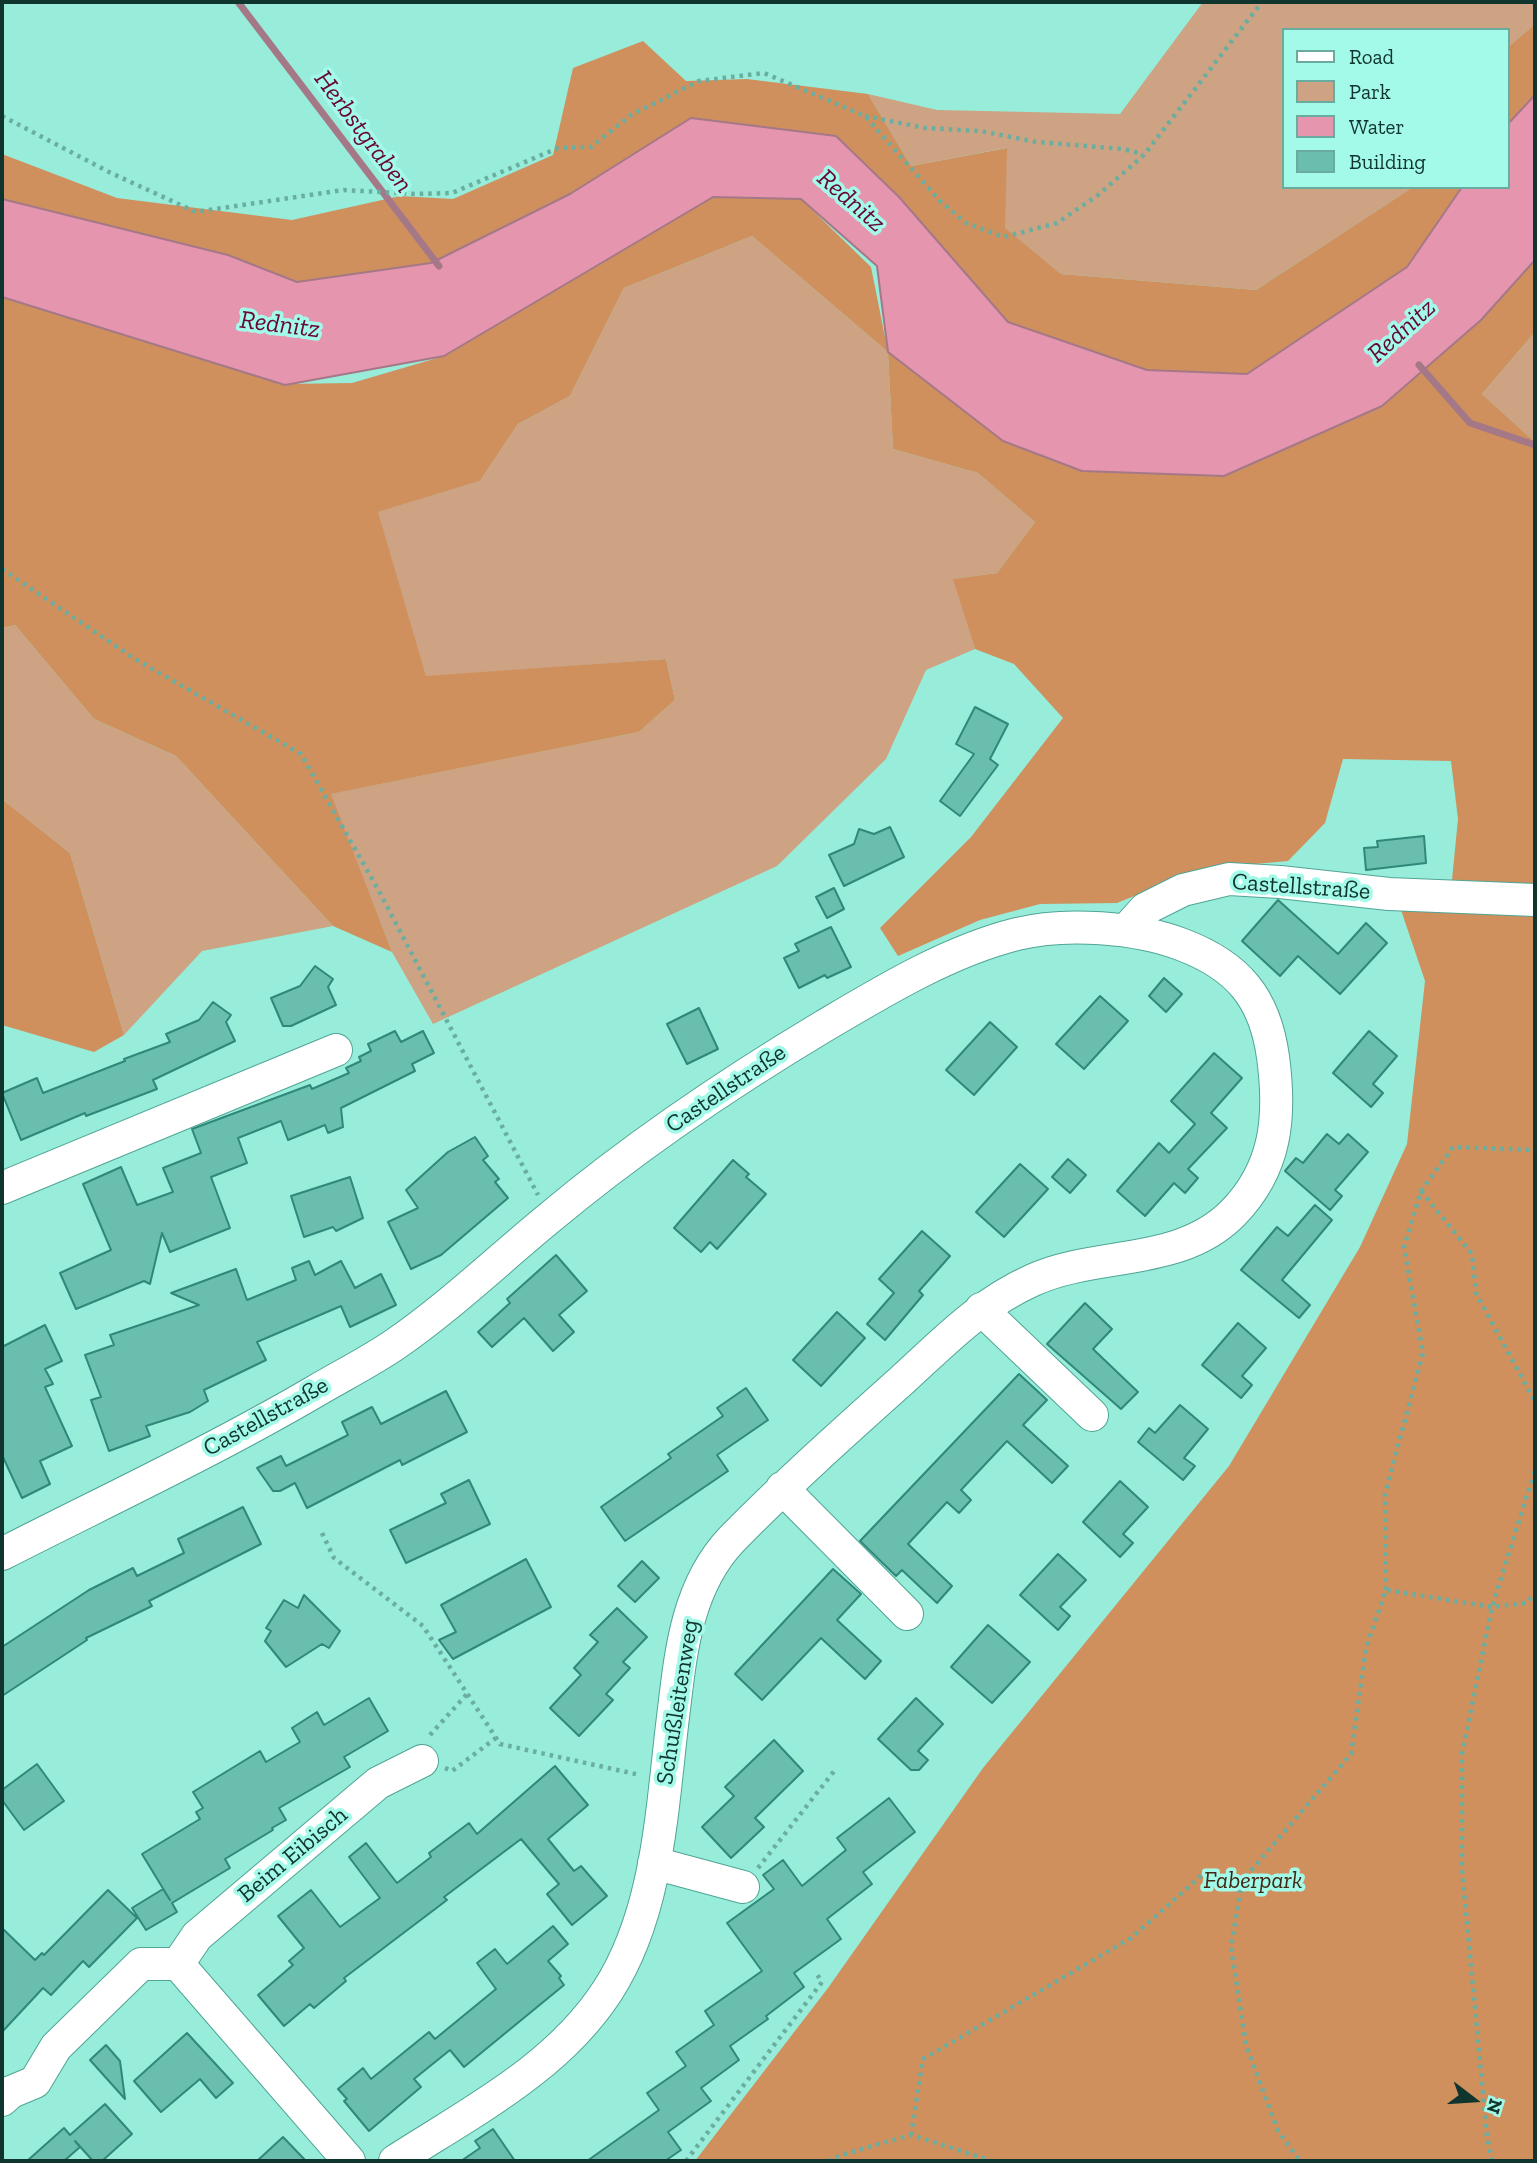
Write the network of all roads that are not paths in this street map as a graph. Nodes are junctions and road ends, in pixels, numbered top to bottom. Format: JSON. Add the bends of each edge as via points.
{"nodes":[{"id":1,"x":1535,"y":901,"type":"edge"},
{"id":2,"x":1127,"y":929,"type":"junction"},
{"id":3,"x":336,"y":1050,"type":"dead end"},
{"id":4,"x":2,"y":1188,"type":"edge"},
{"id":5,"x":981,"y":1309,"type":"junction"},
{"id":6,"x":1092,"y":1415,"type":"dead end"},
{"id":7,"x":782,"y":1488,"type":"junction"},
{"id":8,"x":2,"y":1554,"type":"edge"},
{"id":9,"x":907,"y":1614,"type":"dead end"},
{"id":10,"x":422,"y":1761,"type":"road end"},
{"id":11,"x":654,"y":1863,"type":"junction"},
{"id":12,"x":743,"y":1886,"type":"road end"},
{"id":13,"x":178,"y":1964,"type":"junction"},
{"id":14,"x":2,"y":2101,"type":"edge"},
{"id":15,"x":349,"y":2161,"type":"edge"},
{"id":16,"x":395,"y":2161,"type":"edge"}],
"edges":[{"from":1,"to":2,"type":"street","name":"Castellstraße","via":[[1229,879],[1183,890],[1145,909]]},
{"from":2,"to":5,"type":"street","name":"Schußleitenweg","via":[[1217,960],[1239,978],[1262,1009],[1271,1040],[1278,1113],[1269,1157],[1244,1200],[1204,1236],[1144,1257],[1037,1278]]},
{"from":2,"to":8,"type":"street","name":"Castellstraße","via":[[1021,933],[881,992],[772,1057],[628,1154],[392,1346],[270,1418]]},
{"from":3,"to":4,"type":"street"},
{"from":5,"to":6,"type":"street"},
{"from":5,"to":7,"type":"street","name":"Schußleitenweg"},
{"from":7,"to":9,"type":"street"},
{"from":7,"to":11,"type":"street","name":"Schußleitenweg","via":[[717,1555],[697,1593],[681,1648]]},
{"from":10,"to":13,"type":"street","name":"Beim Eibisch","via":[[378,1783],[197,1936]]},
{"from":11,"to":12,"type":"street"},
{"from":11,"to":16,"type":"street","name":"Schußleitenweg","via":[[643,1917],[629,1953],[582,2025],[522,2079]]},
{"from":13,"to":14,"type":"street","via":[[141,1964],[56,2047],[35,2082],[10,2092]]},
{"from":13,"to":15,"type":"street"}]}
